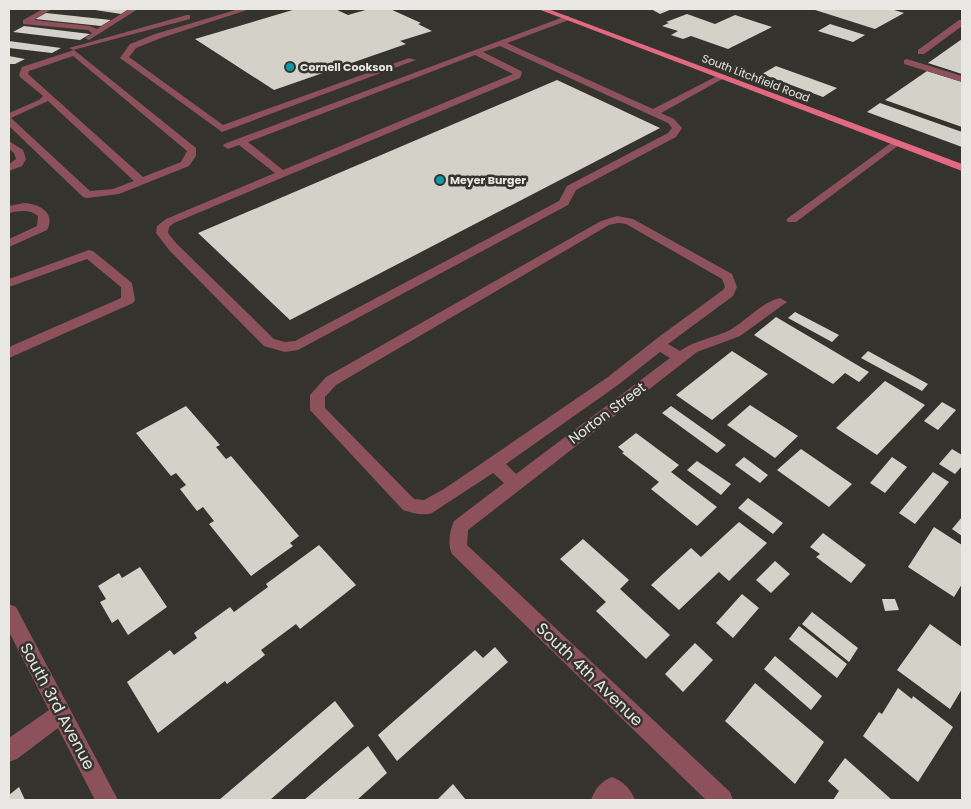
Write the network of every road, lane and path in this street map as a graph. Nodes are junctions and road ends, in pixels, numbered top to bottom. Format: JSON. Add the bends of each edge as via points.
{"nodes":[{"id":1,"x":48,"y":9,"type":"edge"},
{"id":2,"x":134,"y":9,"type":"edge"},
{"id":3,"x":246,"y":9,"type":"edge"},
{"id":4,"x":542,"y":9,"type":"edge"},
{"id":5,"x":196,"y":14,"type":"dead end"},
{"id":6,"x":566,"y":18,"type":"junction"},
{"id":7,"x":962,"y":22,"type":"edge"},
{"id":8,"x":97,"y":32,"type":"junction"},
{"id":9,"x":500,"y":43,"type":"junction"},
{"id":10,"x":74,"y":51,"type":"junction"},
{"id":11,"x":475,"y":52,"type":"junction"},
{"id":12,"x":921,"y":52,"type":"dead end"},
{"id":13,"x":412,"y":60,"type":"dead end"},
{"id":14,"x":906,"y":62,"type":"dead end"},
{"id":15,"x":722,"y":77,"type":"junction"},
{"id":16,"x":962,"y":80,"type":"edge"},
{"id":17,"x":48,"y":96,"type":"junction"},
{"id":18,"x":653,"y":113,"type":"junction"},
{"id":19,"x":9,"y":116,"type":"edge"},
{"id":20,"x":9,"y":121,"type":"edge"},
{"id":21,"x":240,"y":141,"type":"junction"},
{"id":22,"x":895,"y":143,"type":"junction"},
{"id":23,"x":9,"y":144,"type":"edge"},
{"id":24,"x":228,"y":146,"type":"dead end"},
{"id":25,"x":9,"y":168,"type":"edge"},
{"id":26,"x":962,"y":168,"type":"edge"},
{"id":27,"x":282,"y":174,"type":"junction"},
{"id":28,"x":142,"y":182,"type":"junction"},
{"id":29,"x":9,"y":210,"type":"edge"},
{"id":30,"x":792,"y":220,"type":"dead end"},
{"id":31,"x":9,"y":243,"type":"edge"},
{"id":32,"x":9,"y":283,"type":"edge"},
{"id":33,"x":780,"y":302,"type":"dead end"},
{"id":34,"x":659,"y":345,"type":"junction"},
{"id":35,"x":9,"y":354,"type":"edge"},
{"id":36,"x":680,"y":358,"type":"junction"},
{"id":37,"x":494,"y":464,"type":"junction"},
{"id":38,"x":515,"y":484,"type":"junction"},
{"id":39,"x":458,"y":548,"type":"joint"},
{"id":40,"x":10,"y":619,"type":"edge"},
{"id":41,"x":62,"y":713,"type":"junction"},
{"id":42,"x":9,"y":751,"type":"edge"},
{"id":43,"x":107,"y":800,"type":"edge"},
{"id":44,"x":602,"y":800,"type":"edge"},
{"id":45,"x":624,"y":800,"type":"edge"},
{"id":46,"x":722,"y":800,"type":"edge"}],
"edges":[{"from":1,"to":8,"type":"street","via":[[26,22],[90,28]]},
{"from":2,"to":8,"type":"street"},
{"from":3,"to":13,"type":"street","via":[[133,46],[124,58],[222,129]]},
{"from":4,"to":6,"type":"main road","name":"South Litchfield Road"},
{"from":5,"to":10,"type":"street"},
{"from":6,"to":9,"type":"street"},
{"from":6,"to":15,"type":"main road","name":"South Litchfield Road"},
{"from":7,"to":12,"type":"street"},
{"from":8,"to":10,"type":"street"},
{"from":9,"to":11,"type":"street"},
{"from":9,"to":18,"type":"street"},
{"from":10,"to":17,"type":"street","via":[[25,69],[23,75]]},
{"from":10,"to":28,"type":"street","via":[[192,150],[185,164]]},
{"from":11,"to":21,"type":"street"},
{"from":11,"to":27,"type":"street","via":[[518,73],[517,76]]},
{"from":14,"to":16,"type":"street"},
{"from":15,"to":18,"type":"street"},
{"from":15,"to":22,"type":"main road","name":"South Litchfield Road"},
{"from":17,"to":19,"type":"street","via":[[42,102]]},
{"from":17,"to":28,"type":"street"},
{"from":18,"to":27,"type":"street","via":[[671,121],[677,128],[672,135],[571,188],[564,203],[298,345],[285,347],[269,343],[162,233],[163,226],[170,221]]},
{"from":20,"to":28,"type":"street","via":[[87,195],[115,192]]},
{"from":21,"to":24,"type":"street"},
{"from":21,"to":27,"type":"street"},
{"from":22,"to":26,"type":"main road","name":"South Litchfield Road"},
{"from":22,"to":30,"type":"street"},
{"from":23,"to":25,"type":"street","via":[[19,152],[21,159]]},
{"from":29,"to":31,"type":"street","via":[[28,206],[44,215],[43,228]]},
{"from":32,"to":35,"type":"street","via":[[89,254],[127,286],[128,300]]},
{"from":33,"to":36,"type":"street","name":"Norton Street","via":[[735,333],[692,349]]},
{"from":34,"to":36,"type":"street"},
{"from":34,"to":37,"type":"street"},
{"from":34,"to":37,"type":"street","via":[[728,293],[731,287],[728,277],[629,221],[617,219],[331,381],[317,395],[318,410],[409,505],[426,508]]},
{"from":36,"to":38,"type":"street","name":"Norton Street"},
{"from":37,"to":38,"type":"street"},
{"from":38,"to":39,"type":"street","name":"Norton Street","via":[[460,526]]},
{"from":39,"to":46,"type":"street","name":"South 4th Avenue"},
{"from":40,"to":41,"type":"street","name":"South 3rd Avenue"},
{"from":41,"to":42,"type":"street"},
{"from":41,"to":43,"type":"street","name":"South 3rd Avenue"},
{"from":44,"to":45,"type":"street","via":[[612,788]]}]}
